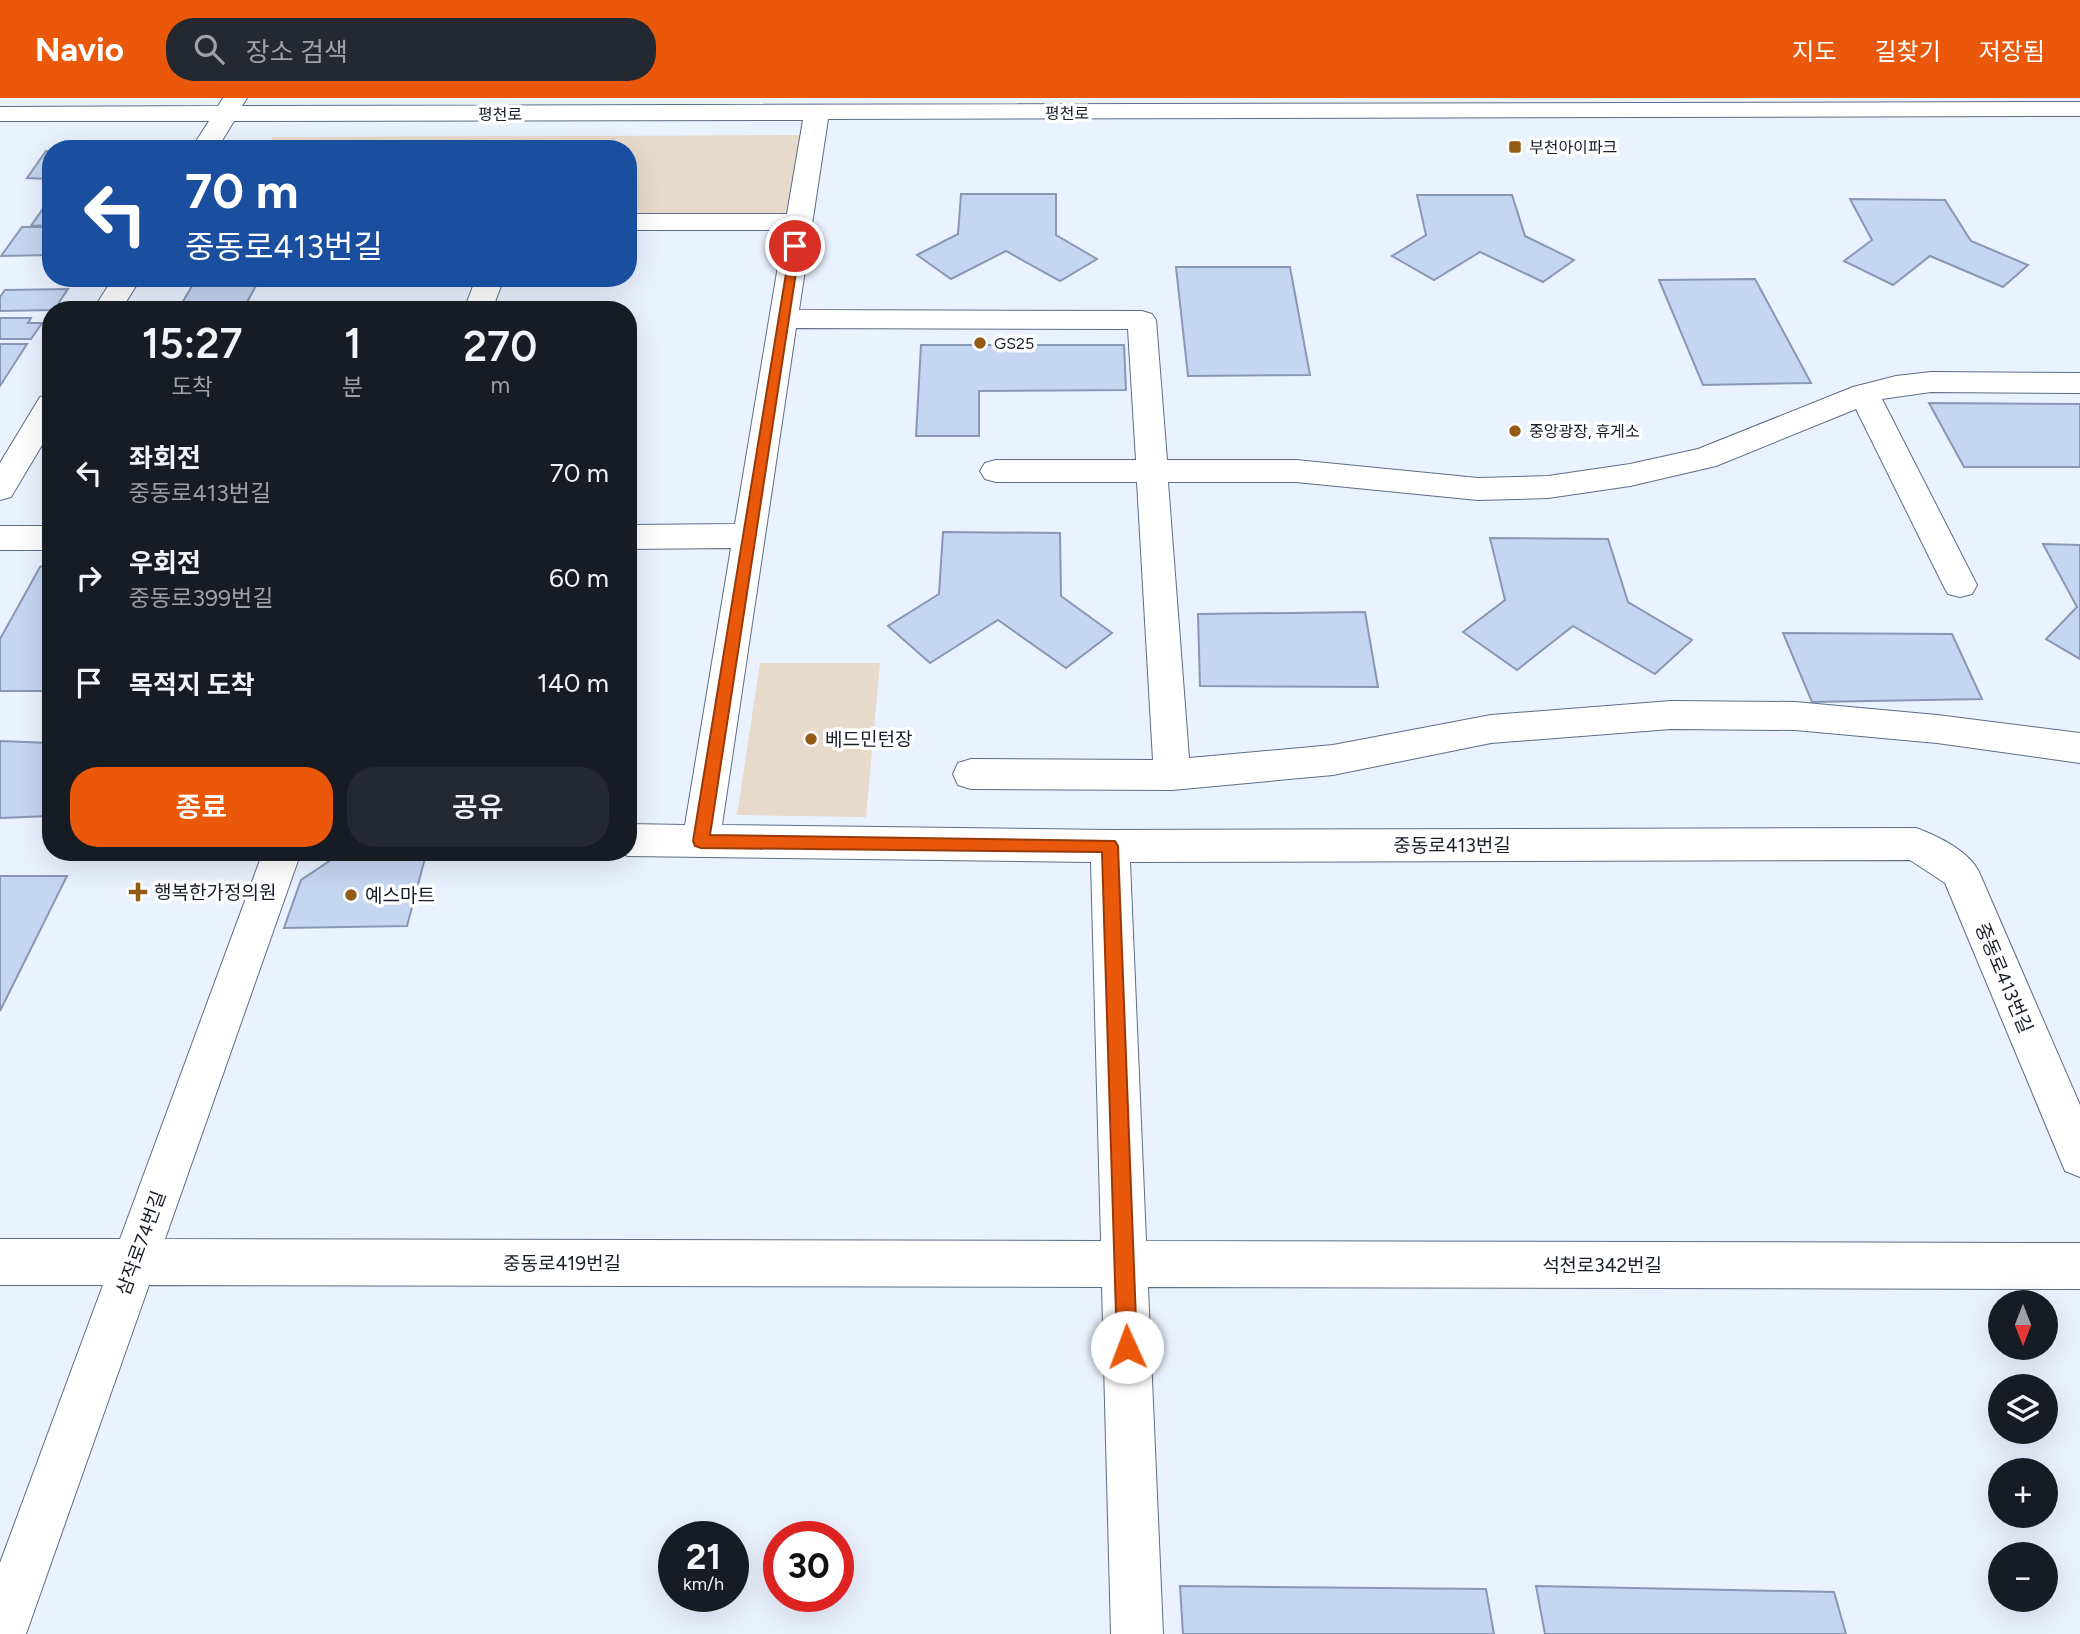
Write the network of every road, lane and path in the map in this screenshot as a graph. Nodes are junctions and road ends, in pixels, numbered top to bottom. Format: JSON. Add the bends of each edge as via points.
{"nodes":[{"id":1,"x":135,"y":106,"type":"edge"},
{"id":2,"x":230,"y":106,"type":"edge"},
{"id":3,"x":553,"y":106,"type":"edge"},
{"id":4,"x":1090,"y":106,"type":"edge"},
{"id":5,"x":2080,"y":109,"type":"edge"},
{"id":6,"x":0,"y":114,"type":"edge"},
{"id":7,"x":816,"y":114,"type":"junction"},
{"id":8,"x":209,"y":140,"type":"edge"},
{"id":9,"x":637,"y":222,"type":"edge"},
{"id":10,"x":799,"y":222,"type":"junction"},
{"id":11,"x":783,"y":318,"type":"junction"},
{"id":12,"x":2080,"y":383,"type":"edge"},
{"id":13,"x":1864,"y":394,"type":"junction"},
{"id":14,"x":42,"y":419,"type":"edge"},
{"id":15,"x":996,"y":471,"type":"dead end"},
{"id":16,"x":1152,"y":471,"type":"junction"},
{"id":17,"x":0,"y":489,"type":"edge"},
{"id":18,"x":749,"y":536,"type":"junction"},
{"id":19,"x":637,"y":537,"type":"edge"},
{"id":20,"x":0,"y":538,"type":"edge"},
{"id":21,"x":42,"y":538,"type":"edge"},
{"id":22,"x":1960,"y":585,"type":"dead end"},
{"id":23,"x":2080,"y":748,"type":"edge"},
{"id":24,"x":971,"y":774,"type":"dead end"},
{"id":25,"x":1171,"y":775,"type":"junction"},
{"id":26,"x":637,"y":840,"type":"edge"},
{"id":27,"x":701,"y":841,"type":"junction"},
{"id":28,"x":1110,"y":846,"type":"junction"},
{"id":29,"x":279,"y":861,"type":"edge"},
{"id":30,"x":2080,"y":1156,"type":"edge"},
{"id":31,"x":0,"y":1262,"type":"edge"},
{"id":32,"x":134,"y":1262,"type":"junction"},
{"id":33,"x":1124,"y":1264,"type":"junction"},
{"id":34,"x":2080,"y":1266,"type":"edge"},
{"id":35,"x":0,"y":1634,"type":"edge"},
{"id":36,"x":1138,"y":1634,"type":"edge"}],
"edges":[{"from":1,"to":2,"type":"street","name":"평천로"},
{"from":1,"to":6,"type":"street","name":"평천로"},
{"from":2,"to":3,"type":"street","name":"평천로"},
{"from":2,"to":8,"type":"street"},
{"from":3,"to":7,"type":"street","name":"평천로"},
{"from":4,"to":5,"type":"street","name":"평천로"},
{"from":4,"to":7,"type":"street","name":"평천로"},
{"from":7,"to":10,"type":"street"},
{"from":9,"to":10,"type":"street"},
{"from":10,"to":11,"type":"street"},
{"from":11,"to":16,"type":"street","via":[[1142,320]]},
{"from":11,"to":18,"type":"street"},
{"from":12,"to":13,"type":"street","via":[[1931,382]]},
{"from":13,"to":16,"type":"street","via":[[1705,458],[1548,487],[1478,489],[1296,471]]},
{"from":13,"to":22,"type":"street"},
{"from":14,"to":17,"type":"street"},
{"from":15,"to":16,"type":"street"},
{"from":16,"to":25,"type":"street"},
{"from":18,"to":19,"type":"street"},
{"from":18,"to":27,"type":"street"},
{"from":20,"to":21,"type":"street"},
{"from":23,"to":25,"type":"street","via":[[1795,716],[1671,715],[1491,729],[1333,760]]},
{"from":24,"to":25,"type":"street"},
{"from":26,"to":27,"type":"street","name":"중동로413번길"},
{"from":27,"to":28,"type":"street","name":"중동로413번길"},
{"from":28,"to":30,"type":"street","name":"중동로413번길","via":[[1916,844],[1960,872]]},
{"from":28,"to":33,"type":"street"},
{"from":29,"to":32,"type":"street","name":"삼작로74번길"},
{"from":31,"to":32,"type":"street","name":"중동로419번길"},
{"from":32,"to":33,"type":"street","name":"중동로419번길"},
{"from":32,"to":35,"type":"street","name":"삼작로74번길"},
{"from":33,"to":34,"type":"street","name":"석천로342번길"},
{"from":33,"to":36,"type":"street"}]}
